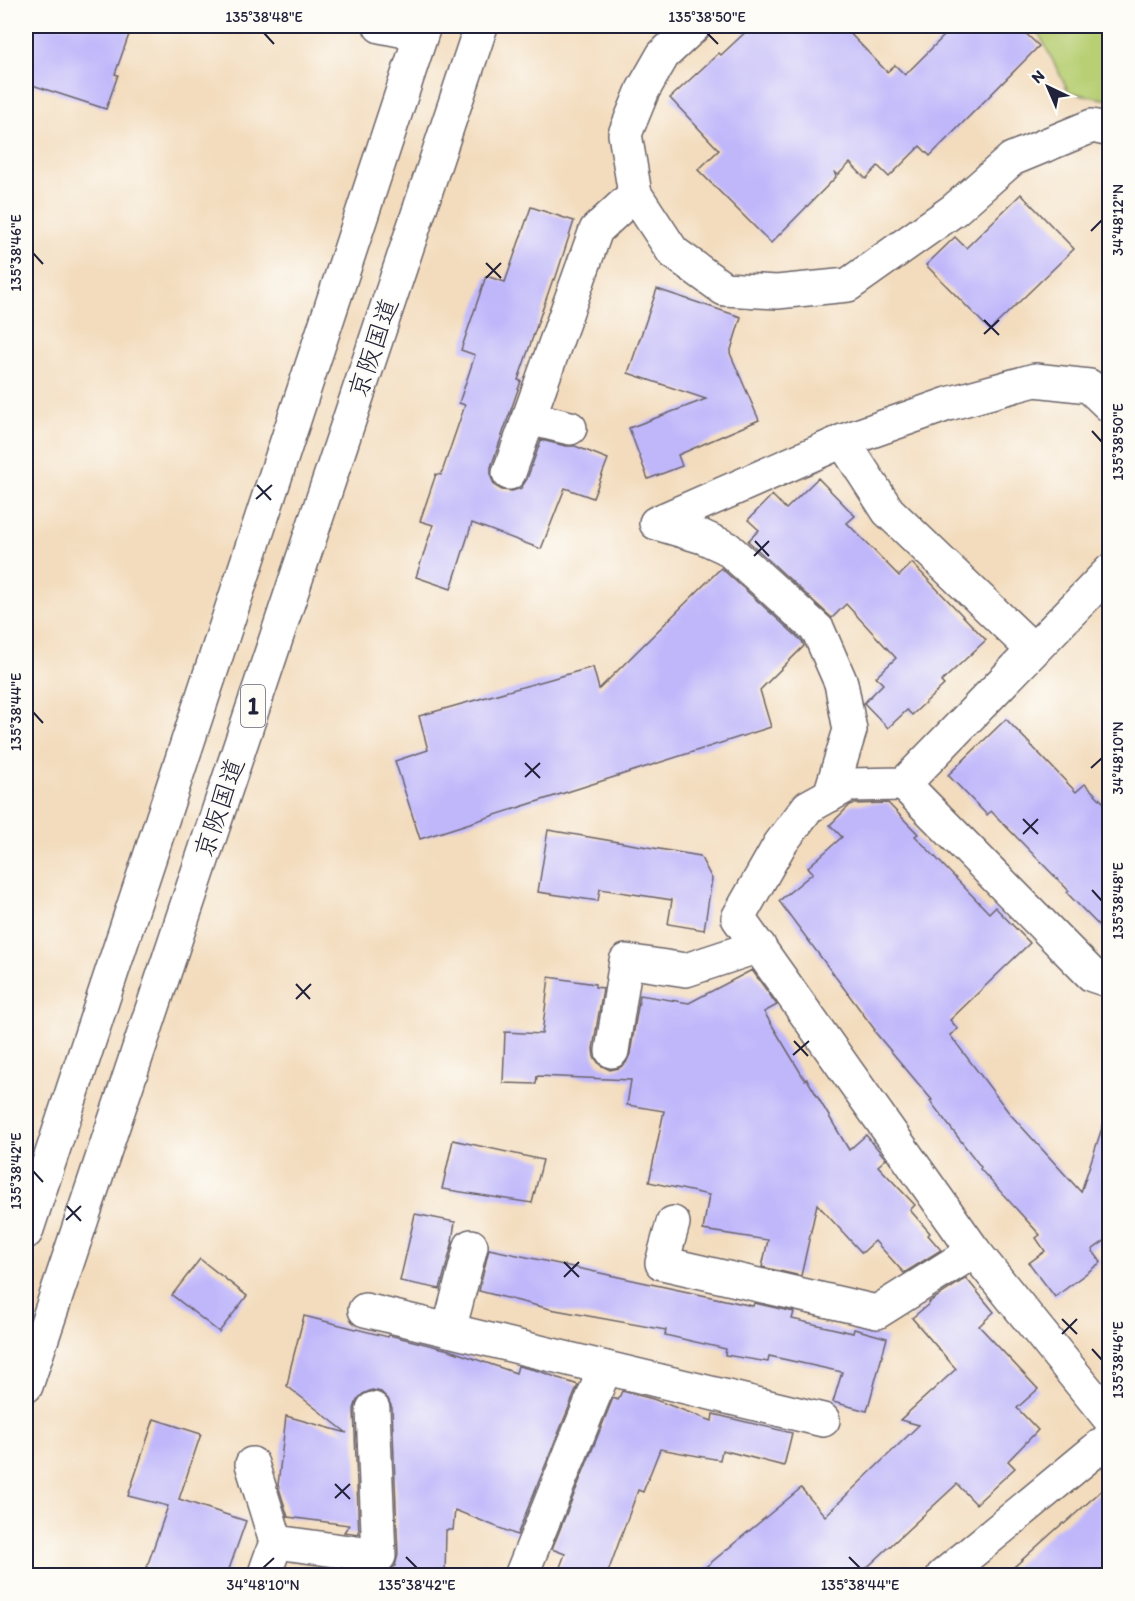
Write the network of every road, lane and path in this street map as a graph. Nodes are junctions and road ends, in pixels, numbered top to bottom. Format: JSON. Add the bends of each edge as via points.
{"nodes":[{"id":1,"x":380,"y":26,"type":"edge"},
{"id":2,"x":481,"y":26,"type":"edge"},
{"id":3,"x":690,"y":28,"type":"edge"},
{"id":4,"x":422,"y":30,"type":"edge"},
{"id":5,"x":1110,"y":130,"type":"edge"},
{"id":6,"x":635,"y":194,"type":"junction"},
{"id":7,"x":1110,"y":406,"type":"edge"},
{"id":8,"x":528,"y":418,"type":"junction"},
{"id":9,"x":570,"y":428,"type":"dead end"},
{"id":10,"x":843,"y":441,"type":"junction"},
{"id":11,"x":509,"y":473,"type":"dead end"},
{"id":12,"x":1110,"y":571,"type":"edge"},
{"id":13,"x":1033,"y":650,"type":"junction"},
{"id":14,"x":904,"y":784,"type":"junction"},
{"id":15,"x":830,"y":795,"type":"junction"},
{"id":16,"x":759,"y":946,"type":"junction"},
{"id":17,"x":1110,"y":981,"type":"edge"},
{"id":18,"x":612,"y":1051,"type":"dead end"},
{"id":19,"x":673,"y":1222,"type":"dead end"},
{"id":20,"x":26,"y":1232,"type":"edge"},
{"id":21,"x":471,"y":1246,"type":"dead end"},
{"id":22,"x":974,"y":1251,"type":"junction"},
{"id":23,"x":365,"y":1310,"type":"dead end"},
{"id":24,"x":449,"y":1330,"type":"junction"},
{"id":25,"x":605,"y":1368,"type":"junction"},
{"id":26,"x":26,"y":1386,"type":"edge"},
{"id":27,"x":373,"y":1409,"type":"dead end"},
{"id":28,"x":1110,"y":1419,"type":"edge"},
{"id":29,"x":823,"y":1420,"type":"dead end"},
{"id":30,"x":1110,"y":1438,"type":"edge"},
{"id":31,"x":252,"y":1464,"type":"dead end"},
{"id":32,"x":276,"y":1542,"type":"junction"},
{"id":33,"x":264,"y":1575,"type":"edge"},
{"id":34,"x":521,"y":1575,"type":"edge"},
{"id":35,"x":943,"y":1575,"type":"edge"}],
"edges":[{"from":1,"to":4,"type":"main road"},
{"from":2,"to":26,"type":"main road","name":"京阪国道","number":"1"},
{"from":3,"to":6,"type":"main road","via":[[663,55],[625,134]]},
{"from":4,"to":20,"type":"main road","name":"京阪国道","number":"1"},
{"from":5,"to":6,"type":"main road","via":[[1092,126],[1012,159],[954,210],[848,285],[777,292],[724,289],[673,252]]},
{"from":6,"to":8,"type":"main road","via":[[596,230]]},
{"from":7,"to":10,"type":"main road","via":[[1089,386],[1035,380],[948,404]]},
{"from":8,"to":9,"type":"main road"},
{"from":8,"to":11,"type":"main road"},
{"from":10,"to":13,"type":"main road","via":[[888,511]]},
{"from":10,"to":15,"type":"main road","via":[[656,523],[727,548],[818,630],[841,683],[850,730]]},
{"from":12,"to":13,"type":"main road"},
{"from":13,"to":14,"type":"main road"},
{"from":14,"to":15,"type":"main road","via":[[848,785]]},
{"from":14,"to":17,"type":"main road","via":[[1092,975]]},
{"from":15,"to":16,"type":"main road","via":[[808,807],[780,844],[738,918]]},
{"from":16,"to":18,"type":"main road","via":[[686,970],[626,961]]},
{"from":16,"to":22,"type":"main road"},
{"from":19,"to":22,"type":"main road","via":[[662,1263],[877,1312]]},
{"from":21,"to":24,"type":"main road"},
{"from":22,"to":28,"type":"main road"},
{"from":23,"to":24,"type":"main road"},
{"from":24,"to":25,"type":"main road"},
{"from":25,"to":29,"type":"main road"},
{"from":25,"to":34,"type":"main road"},
{"from":27,"to":32,"type":"main road","via":[[379,1556]]},
{"from":30,"to":35,"type":"main road"},
{"from":31,"to":32,"type":"main road"},
{"from":32,"to":33,"type":"main road"}]}
